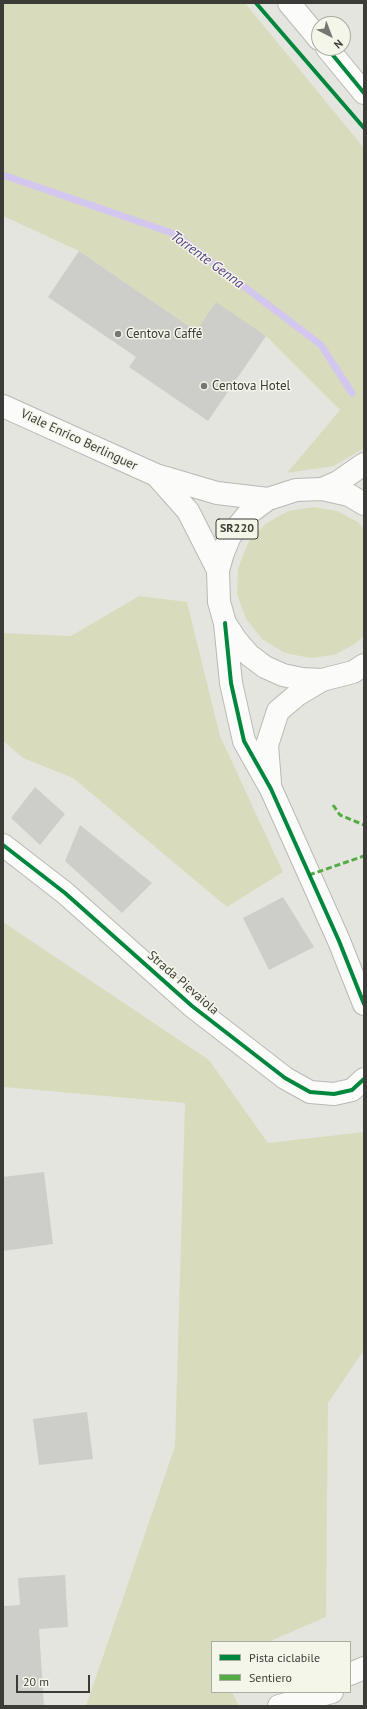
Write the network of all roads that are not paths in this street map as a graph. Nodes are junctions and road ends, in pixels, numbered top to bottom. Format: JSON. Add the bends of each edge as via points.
{"nodes":[{"id":1,"x":289,"y":3,"type":"edge"},
{"id":2,"x":311,"y":29,"type":"edge"},
{"id":3,"x":333,"y":56,"type":"edge"},
{"id":4,"x":364,"y":93,"type":"edge"},
{"id":5,"x":3,"y":406,"type":"edge"},
{"id":6,"x":364,"y":464,"type":"edge"},
{"id":7,"x":156,"y":475,"type":"junction"},
{"id":8,"x":322,"y":489,"type":"junction"},
{"id":9,"x":268,"y":500,"type":"junction"},
{"id":10,"x":364,"y":504,"type":"edge"},
{"id":11,"x":218,"y":570,"type":"junction"},
{"id":12,"x":226,"y":623,"type":"junction"},
{"id":13,"x":364,"y":665,"type":"edge"},
{"id":14,"x":322,"y":680,"type":"junction"},
{"id":15,"x":271,"y":789,"type":"junction"},
{"id":16,"x":3,"y":846,"type":"edge"},
{"id":17,"x":364,"y":1004,"type":"edge"},
{"id":18,"x":364,"y":1079,"type":"edge"},
{"id":19,"x":364,"y":1668,"type":"edge"},
{"id":20,"x":351,"y":1674,"type":"edge"},
{"id":21,"x":364,"y":1684,"type":"edge"},
{"id":22,"x":351,"y":1688,"type":"edge"},
{"id":23,"x":309,"y":1693,"type":"edge"},
{"id":24,"x":328,"y":1693,"type":"edge"},
{"id":25,"x":284,"y":1704,"type":"edge"}],
"edges":[{"from":1,"to":2,"type":"main road"},
{"from":3,"to":4,"type":"main road"},
{"from":5,"to":7,"type":"main road","name":"Viale Enrico Berlinguer"},
{"from":6,"to":8,"type":"main road","number":"SR220","via":[[338,482]]},
{"from":7,"to":9,"type":"main road","name":"Viale Enrico Berlinguer","via":[[217,493]]},
{"from":7,"to":11,"type":"main road","via":[[188,510]]},
{"from":8,"to":9,"type":"main road","number":"SR220","via":[[296,490]]},
{"from":8,"to":10,"type":"main road","number":"SR220","via":[[350,495]]},
{"from":9,"to":11,"type":"main road","number":"SR220","via":[[249,513],[230,536]]},
{"from":11,"to":12,"type":"main road","number":"SR220","via":[[219,602]]},
{"from":12,"to":14,"type":"main road","number":"SR220","via":[[249,655],[265,667],[302,679]]},
{"from":12,"to":15,"type":"main road","number":"SR220","via":[[231,683],[244,741]]},
{"from":13,"to":14,"type":"main road","number":"SR220","via":[[353,672]]},
{"from":14,"to":15,"type":"main road","number":"SR220","via":[[297,694],[278,711],[268,745]]},
{"from":15,"to":17,"type":"main road","number":"SR220","via":[[339,941]]},
{"from":16,"to":18,"type":"main road","name":"Strada Pievaiola","via":[[65,893],[192,1006],[285,1078],[310,1092],[334,1094],[352,1090]]},
{"from":19,"to":20,"type":"main road"},
{"from":21,"to":22,"type":"main road"},
{"from":23,"to":25,"type":"main road"},
{"from":24,"to":25,"type":"main road"}]}
